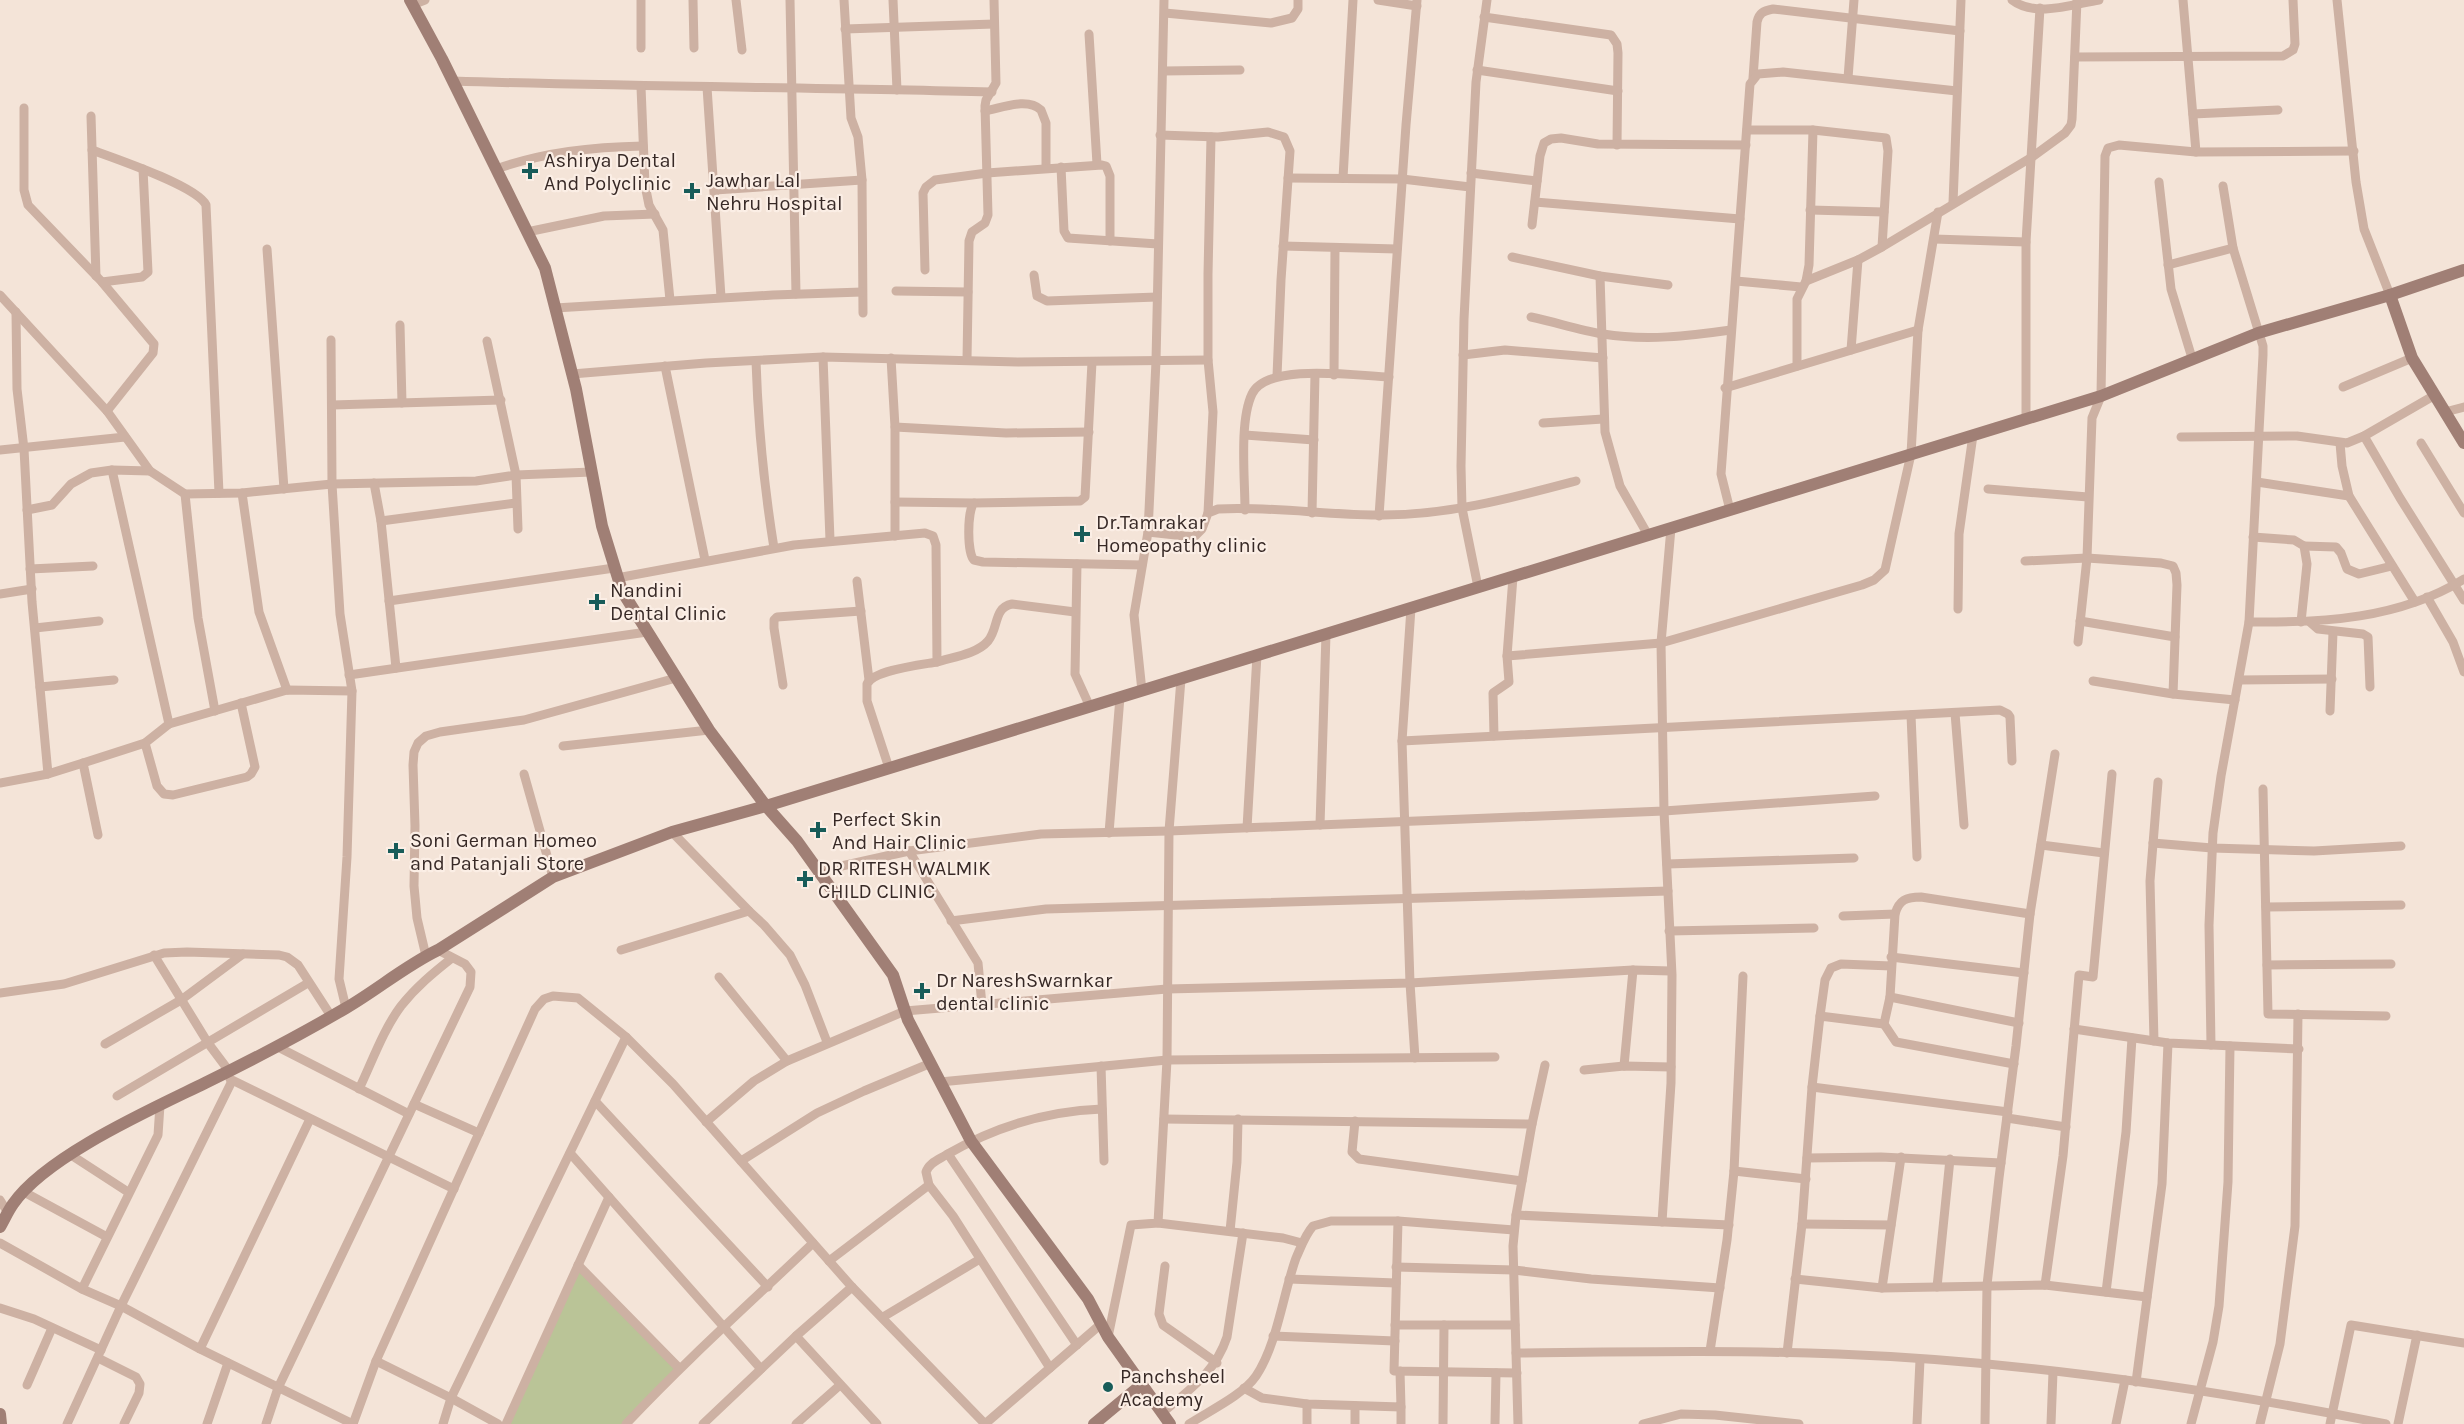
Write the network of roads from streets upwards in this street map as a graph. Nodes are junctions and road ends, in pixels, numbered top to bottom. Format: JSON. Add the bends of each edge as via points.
{"nodes":[{"id":1,"x":641,"y":0,"type":"edge"},
{"id":2,"x":693,"y":0,"type":"edge"},
{"id":3,"x":736,"y":0,"type":"edge"},
{"id":4,"x":790,"y":0,"type":"edge"},
{"id":5,"x":844,"y":0,"type":"edge"},
{"id":6,"x":893,"y":0,"type":"edge"},
{"id":7,"x":994,"y":0,"type":"edge"},
{"id":8,"x":1164,"y":0,"type":"edge"},
{"id":9,"x":1299,"y":0,"type":"edge"},
{"id":10,"x":1353,"y":0,"type":"edge"},
{"id":11,"x":1378,"y":0,"type":"edge"},
{"id":12,"x":1486,"y":0,"type":"edge"},
{"id":13,"x":1854,"y":0,"type":"edge"},
{"id":14,"x":1961,"y":0,"type":"edge"},
{"id":15,"x":2012,"y":0,"type":"edge"},
{"id":16,"x":2099,"y":0,"type":"edge"},
{"id":17,"x":2183,"y":0,"type":"edge"},
{"id":18,"x":2293,"y":0,"type":"edge"},
{"id":19,"x":2337,"y":0,"type":"edge"},
{"id":20,"x":416,"y":2,"type":"edge"},
{"id":21,"x":2077,"y":2,"type":"edge"},
{"id":22,"x":1417,"y":3,"type":"edge"},
{"id":23,"x":2040,"y":8,"type":"junction"},
{"id":24,"x":1165,"y":12,"type":"junction"},
{"id":25,"x":1484,"y":17,"type":"junction"},
{"id":26,"x":1853,"y":18,"type":"junction"},
{"id":27,"x":994,"y":24,"type":"junction"},
{"id":28,"x":894,"y":27,"type":"junction"},
{"id":29,"x":845,"y":29,"type":"junction"},
{"id":30,"x":1960,"y":31,"type":"junction"},
{"id":31,"x":1089,"y":34,"type":"dead end"},
{"id":32,"x":641,"y":48,"type":"dead end"},
{"id":33,"x":694,"y":48,"type":"dead end"},
{"id":34,"x":742,"y":50,"type":"dead end"},
{"id":35,"x":2075,"y":57,"type":"junction"},
{"id":36,"x":2188,"y":57,"type":"junction"},
{"id":37,"x":1240,"y":69,"type":"dead end"},
{"id":38,"x":1477,"y":70,"type":"junction"},
{"id":39,"x":1163,"y":71,"type":"junction"},
{"id":40,"x":1753,"y":78,"type":"junction"},
{"id":41,"x":1848,"y":78,"type":"junction"},
{"id":42,"x":453,"y":81,"type":"junction"},
{"id":43,"x":641,"y":87,"type":"junction"},
{"id":44,"x":707,"y":87,"type":"junction"},
{"id":45,"x":790,"y":87,"type":"junction"},
{"id":46,"x":848,"y":88,"type":"junction"},
{"id":47,"x":897,"y":90,"type":"junction"},
{"id":48,"x":1618,"y":91,"type":"junction"},
{"id":49,"x":1958,"y":91,"type":"junction"},
{"id":50,"x":992,"y":92,"type":"junction"},
{"id":51,"x":24,"y":108,"type":"dead end"},
{"id":52,"x":2278,"y":110,"type":"dead end"},
{"id":53,"x":985,"y":111,"type":"junction"},
{"id":54,"x":2193,"y":114,"type":"junction"},
{"id":55,"x":91,"y":116,"type":"dead end"},
{"id":56,"x":1747,"y":130,"type":"junction"},
{"id":57,"x":1813,"y":130,"type":"junction"},
{"id":58,"x":1160,"y":135,"type":"junction"},
{"id":59,"x":1211,"y":137,"type":"junction"},
{"id":60,"x":1617,"y":145,"type":"junction"},
{"id":61,"x":1746,"y":145,"type":"junction"},
{"id":62,"x":643,"y":146,"type":"junction"},
{"id":63,"x":92,"y":150,"type":"junction"},
{"id":64,"x":2354,"y":151,"type":"junction"},
{"id":65,"x":2196,"y":152,"type":"junction"},
{"id":66,"x":2032,"y":156,"type":"junction"},
{"id":67,"x":1097,"y":164,"type":"junction"},
{"id":68,"x":1061,"y":167,"type":"junction"},
{"id":69,"x":1046,"y":168,"type":"junction"},
{"id":70,"x":143,"y":169,"type":"junction"},
{"id":71,"x":496,"y":170,"type":"junction"},
{"id":72,"x":987,"y":173,"type":"junction"},
{"id":73,"x":1471,"y":173,"type":"junction"},
{"id":74,"x":1288,"y":178,"type":"junction"},
{"id":75,"x":1343,"y":178,"type":"junction"},
{"id":76,"x":1402,"y":179,"type":"junction"},
{"id":77,"x":862,"y":180,"type":"junction"},
{"id":78,"x":1538,"y":181,"type":"junction"},
{"id":79,"x":2159,"y":182,"type":"dead end"},
{"id":80,"x":793,"y":185,"type":"junction"},
{"id":81,"x":2223,"y":186,"type":"dead end"},
{"id":82,"x":1470,"y":187,"type":"junction"},
{"id":83,"x":715,"y":190,"type":"junction"},
{"id":84,"x":1535,"y":202,"type":"junction"},
{"id":85,"x":1953,"y":203,"type":"junction"},
{"id":86,"x":1810,"y":210,"type":"junction"},
{"id":87,"x":1884,"y":212,"type":"junction"},
{"id":88,"x":1938,"y":212,"type":"junction"},
{"id":89,"x":655,"y":214,"type":"junction"},
{"id":90,"x":1740,"y":219,"type":"junction"},
{"id":91,"x":1532,"y":225,"type":"dead end"},
{"id":92,"x":527,"y":231,"type":"junction"},
{"id":93,"x":1934,"y":238,"type":"junction"},
{"id":94,"x":1110,"y":241,"type":"junction"},
{"id":95,"x":2026,"y":242,"type":"junction"},
{"id":96,"x":1158,"y":244,"type":"junction"},
{"id":97,"x":1283,"y":246,"type":"junction"},
{"id":98,"x":1882,"y":247,"type":"junction"},
{"id":99,"x":1335,"y":248,"type":"junction"},
{"id":100,"x":2233,"y":248,"type":"junction"},
{"id":101,"x":267,"y":249,"type":"dead end"},
{"id":102,"x":1397,"y":249,"type":"junction"},
{"id":103,"x":1512,"y":257,"type":"dead end"},
{"id":104,"x":1858,"y":260,"type":"junction"},
{"id":105,"x":2168,"y":266,"type":"junction"},
{"id":106,"x":925,"y":270,"type":"dead end"},
{"id":107,"x":2464,"y":270,"type":"edge"},
{"id":108,"x":1034,"y":275,"type":"dead end"},
{"id":109,"x":1600,"y":276,"type":"junction"},
{"id":110,"x":99,"y":279,"type":"junction"},
{"id":111,"x":1736,"y":281,"type":"junction"},
{"id":112,"x":1804,"y":284,"type":"junction"},
{"id":113,"x":1668,"y":285,"type":"dead end"},
{"id":114,"x":896,"y":291,"type":"dead end"},
{"id":115,"x":862,"y":292,"type":"junction"},
{"id":116,"x":968,"y":292,"type":"junction"},
{"id":117,"x":796,"y":294,"type":"junction"},
{"id":118,"x":0,"y":295,"type":"edge"},
{"id":119,"x":2390,"y":295,"type":"junction"},
{"id":120,"x":721,"y":297,"type":"junction"},
{"id":121,"x":1157,"y":297,"type":"junction"},
{"id":122,"x":670,"y":300,"type":"junction"},
{"id":123,"x":555,"y":308,"type":"junction"},
{"id":124,"x":16,"y":312,"type":"junction"},
{"id":125,"x":863,"y":313,"type":"dead end"},
{"id":126,"x":1531,"y":317,"type":"dead end"},
{"id":127,"x":400,"y":325,"type":"dead end"},
{"id":128,"x":1731,"y":330,"type":"junction"},
{"id":129,"x":1918,"y":330,"type":"junction"},
{"id":130,"x":2258,"y":333,"type":"junction"},
{"id":131,"x":1603,"y":334,"type":"junction"},
{"id":132,"x":331,"y":340,"type":"dead end"},
{"id":133,"x":487,"y":341,"type":"dead end"},
{"id":134,"x":1851,"y":350,"type":"junction"},
{"id":135,"x":1463,"y":355,"type":"junction"},
{"id":136,"x":823,"y":357,"type":"junction"},
{"id":137,"x":891,"y":358,"type":"junction"},
{"id":138,"x":1603,"y":358,"type":"junction"},
{"id":139,"x":2192,"y":358,"type":"junction"},
{"id":140,"x":2412,"y":358,"type":"junction"},
{"id":141,"x":756,"y":360,"type":"junction"},
{"id":142,"x":968,"y":360,"type":"junction"},
{"id":143,"x":1208,"y":360,"type":"junction"},
{"id":144,"x":1156,"y":361,"type":"junction"},
{"id":145,"x":1092,"y":362,"type":"junction"},
{"id":146,"x":665,"y":366,"type":"junction"},
{"id":147,"x":1797,"y":366,"type":"junction"},
{"id":148,"x":572,"y":374,"type":"junction"},
{"id":149,"x":1315,"y":374,"type":"junction"},
{"id":150,"x":1334,"y":375,"type":"junction"},
{"id":151,"x":1277,"y":376,"type":"junction"},
{"id":152,"x":1389,"y":377,"type":"junction"},
{"id":153,"x":2343,"y":387,"type":"dead end"},
{"id":154,"x":1725,"y":388,"type":"junction"},
{"id":155,"x":2434,"y":395,"type":"junction"},
{"id":156,"x":2101,"y":396,"type":"junction"},
{"id":157,"x":501,"y":400,"type":"junction"},
{"id":158,"x":402,"y":403,"type":"junction"},
{"id":159,"x":332,"y":405,"type":"junction"},
{"id":160,"x":2464,"y":407,"type":"edge"},
{"id":161,"x":107,"y":411,"type":"junction"},
{"id":162,"x":2445,"y":412,"type":"junction"},
{"id":163,"x":1604,"y":419,"type":"junction"},
{"id":164,"x":2026,"y":419,"type":"junction"},
{"id":165,"x":1544,"y":423,"type":"dead end"},
{"id":166,"x":895,"y":427,"type":"junction"},
{"id":167,"x":1089,"y":432,"type":"junction"},
{"id":168,"x":1245,"y":435,"type":"junction"},
{"id":169,"x":1973,"y":435,"type":"junction"},
{"id":170,"x":2260,"y":435,"type":"junction"},
{"id":171,"x":2364,"y":436,"type":"junction"},
{"id":172,"x":125,"y":437,"type":"junction"},
{"id":173,"x":2181,"y":437,"type":"dead end"},
{"id":174,"x":1314,"y":440,"type":"junction"},
{"id":175,"x":2464,"y":442,"type":"edge"},
{"id":176,"x":2340,"y":443,"type":"junction"},
{"id":177,"x":2421,"y":443,"type":"dead end"},
{"id":178,"x":24,"y":449,"type":"junction"},
{"id":179,"x":0,"y":450,"type":"edge"},
{"id":180,"x":1911,"y":454,"type":"junction"},
{"id":181,"x":112,"y":470,"type":"junction"},
{"id":182,"x":150,"y":471,"type":"junction"},
{"id":183,"x":592,"y":471,"type":"junction"},
{"id":184,"x":516,"y":475,"type":"junction"},
{"id":185,"x":1576,"y":481,"type":"dead end"},
{"id":186,"x":2256,"y":482,"type":"junction"},
{"id":187,"x":374,"y":483,"type":"junction"},
{"id":188,"x":332,"y":484,"type":"junction"},
{"id":189,"x":284,"y":489,"type":"junction"},
{"id":190,"x":1988,"y":489,"type":"dead end"},
{"id":191,"x":219,"y":493,"type":"junction"},
{"id":192,"x":242,"y":493,"type":"junction"},
{"id":193,"x":185,"y":494,"type":"junction"},
{"id":194,"x":2349,"y":496,"type":"junction"},
{"id":195,"x":2088,"y":497,"type":"junction"},
{"id":196,"x":895,"y":502,"type":"junction"},
{"id":197,"x":516,"y":503,"type":"junction"},
{"id":198,"x":974,"y":503,"type":"junction"},
{"id":199,"x":1462,"y":508,"type":"junction"},
{"id":200,"x":27,"y":510,"type":"junction"},
{"id":201,"x":1245,"y":510,"type":"junction"},
{"id":202,"x":1730,"y":510,"type":"junction"},
{"id":203,"x":1208,"y":513,"type":"junction"},
{"id":204,"x":1312,"y":513,"type":"junction"},
{"id":205,"x":2464,"y":513,"type":"edge"},
{"id":206,"x":1379,"y":516,"type":"junction"},
{"id":207,"x":381,"y":521,"type":"junction"},
{"id":208,"x":1671,"y":528,"type":"junction"},
{"id":209,"x":518,"y":529,"type":"dead end"},
{"id":210,"x":1148,"y":532,"type":"junction"},
{"id":211,"x":1648,"y":535,"type":"junction"},
{"id":212,"x":895,"y":536,"type":"junction"},
{"id":213,"x":2253,"y":537,"type":"junction"},
{"id":214,"x":830,"y":540,"type":"junction"},
{"id":215,"x":2304,"y":546,"type":"junction"},
{"id":216,"x":774,"y":548,"type":"junction"},
{"id":217,"x":2086,"y":558,"type":"junction"},
{"id":218,"x":705,"y":560,"type":"junction"},
{"id":219,"x":2025,"y":561,"type":"dead end"},
{"id":220,"x":1077,"y":564,"type":"junction"},
{"id":221,"x":1142,"y":565,"type":"junction"},
{"id":222,"x":93,"y":566,"type":"dead end"},
{"id":223,"x":2392,"y":566,"type":"junction"},
{"id":224,"x":30,"y":569,"type":"junction"},
{"id":225,"x":615,"y":573,"type":"junction"},
{"id":226,"x":1514,"y":576,"type":"junction"},
{"id":227,"x":2464,"y":579,"type":"edge"},
{"id":228,"x":857,"y":582,"type":"dead end"},
{"id":229,"x":2454,"y":585,"type":"junction"},
{"id":230,"x":1478,"y":587,"type":"junction"},
{"id":231,"x":32,"y":589,"type":"junction"},
{"id":232,"x":0,"y":594,"type":"edge"},
{"id":233,"x":2427,"y":597,"type":"junction"},
{"id":234,"x":2464,"y":600,"type":"edge"},
{"id":235,"x":389,"y":601,"type":"junction"},
{"id":236,"x":2415,"y":602,"type":"junction"},
{"id":237,"x":1411,"y":608,"type":"junction"},
{"id":238,"x":1958,"y":609,"type":"dead end"},
{"id":239,"x":861,"y":611,"type":"junction"},
{"id":240,"x":1075,"y":612,"type":"junction"},
{"id":241,"x":99,"y":621,"type":"dead end"},
{"id":242,"x":2080,"y":621,"type":"junction"},
{"id":243,"x":2249,"y":622,"type":"junction"},
{"id":244,"x":2306,"y":622,"type":"junction"},
{"id":245,"x":35,"y":628,"type":"junction"},
{"id":246,"x":647,"y":632,"type":"junction"},
{"id":247,"x":2333,"y":632,"type":"junction"},
{"id":248,"x":1326,"y":634,"type":"junction"},
{"id":249,"x":2175,"y":637,"type":"junction"},
{"id":250,"x":2078,"y":642,"type":"dead end"},
{"id":251,"x":1662,"y":643,"type":"junction"},
{"id":252,"x":1257,"y":655,"type":"junction"},
{"id":253,"x":1507,"y":656,"type":"junction"},
{"id":254,"x":937,"y":662,"type":"junction"},
{"id":255,"x":396,"y":668,"type":"junction"},
{"id":256,"x":2464,"y":672,"type":"edge"},
{"id":257,"x":349,"y":675,"type":"junction"},
{"id":258,"x":676,"y":678,"type":"junction"},
{"id":259,"x":1181,"y":679,"type":"junction"},
{"id":260,"x":2332,"y":679,"type":"junction"},
{"id":261,"x":114,"y":680,"type":"dead end"},
{"id":262,"x":869,"y":680,"type":"junction"},
{"id":263,"x":2239,"y":680,"type":"junction"},
{"id":264,"x":2093,"y":681,"type":"dead end"},
{"id":265,"x":783,"y":685,"type":"dead end"},
{"id":266,"x":40,"y":687,"type":"junction"},
{"id":267,"x":2370,"y":687,"type":"dead end"},
{"id":268,"x":287,"y":690,"type":"junction"},
{"id":269,"x":352,"y":691,"type":"junction"},
{"id":270,"x":1142,"y":691,"type":"junction"},
{"id":271,"x":2173,"y":694,"type":"junction"},
{"id":272,"x":1120,"y":697,"type":"junction"},
{"id":273,"x":2235,"y":700,"type":"junction"},
{"id":274,"x":241,"y":703,"type":"junction"},
{"id":275,"x":1090,"y":706,"type":"junction"},
{"id":276,"x":215,"y":711,"type":"junction"},
{"id":277,"x":2330,"y":711,"type":"dead end"},
{"id":278,"x":1955,"y":712,"type":"junction"},
{"id":279,"x":1911,"y":714,"type":"junction"},
{"id":280,"x":169,"y":724,"type":"junction"},
{"id":281,"x":1663,"y":726,"type":"junction"},
{"id":282,"x":709,"y":730,"type":"junction"},
{"id":283,"x":1494,"y":736,"type":"junction"},
{"id":284,"x":1402,"y":741,"type":"junction"},
{"id":285,"x":145,"y":743,"type":"junction"},
{"id":286,"x":563,"y":746,"type":"dead end"},
{"id":287,"x":2055,"y":754,"type":"dead end"},
{"id":288,"x":2012,"y":761,"type":"dead end"},
{"id":289,"x":83,"y":763,"type":"junction"},
{"id":290,"x":889,"y":768,"type":"junction"},
{"id":291,"x":48,"y":774,"type":"junction"},
{"id":292,"x":524,"y":774,"type":"dead end"},
{"id":293,"x":2112,"y":774,"type":"dead end"},
{"id":294,"x":2158,"y":782,"type":"dead end"},
{"id":295,"x":0,"y":783,"type":"edge"},
{"id":296,"x":2263,"y":789,"type":"dead end"},
{"id":297,"x":1875,"y":795,"type":"dead end"},
{"id":298,"x":766,"y":806,"type":"junction"},
{"id":299,"x":1664,"y":811,"type":"junction"},
{"id":300,"x":1405,"y":822,"type":"junction"},
{"id":301,"x":1320,"y":825,"type":"junction"},
{"id":302,"x":1964,"y":825,"type":"dead end"},
{"id":303,"x":1247,"y":828,"type":"junction"},
{"id":304,"x":1169,"y":831,"type":"junction"},
{"id":305,"x":672,"y":832,"type":"junction"},
{"id":306,"x":1109,"y":832,"type":"junction"},
{"id":307,"x":98,"y":835,"type":"dead end"},
{"id":308,"x":2153,"y":843,"type":"junction"},
{"id":309,"x":2041,"y":845,"type":"junction"},
{"id":310,"x":2401,"y":846,"type":"dead end"},
{"id":311,"x":2212,"y":848,"type":"junction"},
{"id":312,"x":2265,"y":850,"type":"junction"},
{"id":313,"x":909,"y":851,"type":"junction"},
{"id":314,"x":2104,"y":853,"type":"junction"},
{"id":315,"x":1917,"y":857,"type":"dead end"},
{"id":316,"x":1854,"y":858,"type":"dead end"},
{"id":317,"x":1667,"y":864,"type":"junction"},
{"id":318,"x":819,"y":871,"type":"junction"},
{"id":319,"x":553,"y":877,"type":"junction"},
{"id":320,"x":1668,"y":891,"type":"junction"},
{"id":321,"x":1407,"y":898,"type":"junction"},
{"id":322,"x":1168,"y":905,"type":"junction"},
{"id":323,"x":2402,"y":905,"type":"dead end"},
{"id":324,"x":2266,"y":907,"type":"junction"},
{"id":325,"x":748,"y":911,"type":"junction"},
{"id":326,"x":1895,"y":914,"type":"junction"},
{"id":327,"x":2030,"y":914,"type":"junction"},
{"id":328,"x":1843,"y":916,"type":"dead end"},
{"id":329,"x":951,"y":921,"type":"junction"},
{"id":330,"x":1814,"y":928,"type":"dead end"},
{"id":331,"x":1669,"y":931,"type":"junction"},
{"id":332,"x":438,"y":950,"type":"junction"},
{"id":333,"x":621,"y":950,"type":"dead end"},
{"id":334,"x":243,"y":954,"type":"junction"},
{"id":335,"x":154,"y":955,"type":"junction"},
{"id":336,"x":426,"y":956,"type":"junction"},
{"id":337,"x":452,"y":958,"type":"junction"},
{"id":338,"x":1891,"y":961,"type":"junction"},
{"id":339,"x":2391,"y":964,"type":"dead end"},
{"id":340,"x":2267,"y":965,"type":"junction"},
{"id":341,"x":2024,"y":973,"type":"junction"},
{"id":342,"x":1633,"y":974,"type":"junction"},
{"id":343,"x":1671,"y":976,"type":"junction"},
{"id":344,"x":1743,"y":976,"type":"dead end"},
{"id":345,"x":719,"y":977,"type":"dead end"},
{"id":346,"x":308,"y":983,"type":"junction"},
{"id":347,"x":1410,"y":983,"type":"junction"},
{"id":348,"x":1167,"y":989,"type":"junction"},
{"id":349,"x":0,"y":993,"type":"edge"},
{"id":350,"x":1890,"y":997,"type":"junction"},
{"id":351,"x":181,"y":1000,"type":"junction"},
{"id":352,"x":982,"y":1005,"type":"junction"},
{"id":353,"x":346,"y":1008,"type":"junction"},
{"id":354,"x":905,"y":1011,"type":"junction"},
{"id":355,"x":2298,"y":1014,"type":"junction"},
{"id":356,"x":331,"y":1016,"type":"junction"},
{"id":357,"x":1820,"y":1016,"type":"junction"},
{"id":358,"x":2386,"y":1016,"type":"dead end"},
{"id":359,"x":2019,"y":1023,"type":"junction"},
{"id":360,"x":1884,"y":1024,"type":"junction"},
{"id":361,"x":2074,"y":1029,"type":"junction"},
{"id":362,"x":626,"y":1037,"type":"junction"},
{"id":363,"x":2132,"y":1038,"type":"junction"},
{"id":364,"x":2154,"y":1041,"type":"junction"},
{"id":365,"x":827,"y":1042,"type":"junction"},
{"id":366,"x":208,"y":1043,"type":"junction"},
{"id":367,"x":2168,"y":1043,"type":"junction"},
{"id":368,"x":105,"y":1044,"type":"dead end"},
{"id":369,"x":2211,"y":1045,"type":"junction"},
{"id":370,"x":276,"y":1046,"type":"junction"},
{"id":371,"x":2230,"y":1046,"type":"junction"},
{"id":372,"x":2299,"y":1049,"type":"junction"},
{"id":373,"x":1495,"y":1057,"type":"dead end"},
{"id":374,"x":1415,"y":1058,"type":"junction"},
{"id":375,"x":1167,"y":1060,"type":"junction"},
{"id":376,"x":787,"y":1061,"type":"junction"},
{"id":377,"x":931,"y":1063,"type":"junction"},
{"id":378,"x":2014,"y":1064,"type":"junction"},
{"id":379,"x":1545,"y":1065,"type":"dead end"},
{"id":380,"x":1101,"y":1066,"type":"junction"},
{"id":381,"x":1624,"y":1066,"type":"junction"},
{"id":382,"x":1671,"y":1067,"type":"junction"},
{"id":383,"x":1584,"y":1070,"type":"dead end"},
{"id":384,"x":228,"y":1075,"type":"junction"},
{"id":385,"x":940,"y":1082,"type":"junction"},
{"id":386,"x":1812,"y":1087,"type":"junction"},
{"id":387,"x":359,"y":1089,"type":"junction"},
{"id":388,"x":117,"y":1096,"type":"dead end"},
{"id":389,"x":595,"y":1101,"type":"junction"},
{"id":390,"x":414,"y":1104,"type":"junction"},
{"id":391,"x":160,"y":1105,"type":"junction"},
{"id":392,"x":1102,"y":1109,"type":"junction"},
{"id":393,"x":409,"y":1114,"type":"junction"},
{"id":394,"x":2007,"y":1115,"type":"junction"},
{"id":395,"x":310,"y":1119,"type":"junction"},
{"id":396,"x":1164,"y":1119,"type":"junction"},
{"id":397,"x":1238,"y":1119,"type":"junction"},
{"id":398,"x":1352,"y":1121,"type":"junction"},
{"id":399,"x":706,"y":1122,"type":"junction"},
{"id":400,"x":1532,"y":1124,"type":"junction"},
{"id":401,"x":2066,"y":1127,"type":"junction"},
{"id":402,"x":479,"y":1133,"type":"junction"},
{"id":403,"x":971,"y":1141,"type":"junction"},
{"id":404,"x":570,"y":1153,"type":"junction"},
{"id":405,"x":948,"y":1154,"type":"junction"},
{"id":406,"x":71,"y":1155,"type":"junction"},
{"id":407,"x":388,"y":1157,"type":"junction"},
{"id":408,"x":1901,"y":1157,"type":"junction"},
{"id":409,"x":1807,"y":1158,"type":"junction"},
{"id":410,"x":1950,"y":1160,"type":"junction"},
{"id":411,"x":741,"y":1161,"type":"junction"},
{"id":412,"x":1104,"y":1161,"type":"dead end"},
{"id":413,"x":2001,"y":1163,"type":"junction"},
{"id":414,"x":1734,"y":1172,"type":"junction"},
{"id":415,"x":1806,"y":1179,"type":"junction"},
{"id":416,"x":1522,"y":1181,"type":"junction"},
{"id":417,"x":929,"y":1185,"type":"junction"},
{"id":418,"x":454,"y":1189,"type":"junction"},
{"id":419,"x":24,"y":1192,"type":"junction"},
{"id":420,"x":128,"y":1192,"type":"junction"},
{"id":421,"x":609,"y":1197,"type":"junction"},
{"id":422,"x":0,"y":1200,"type":"edge"},
{"id":423,"x":8,"y":1213,"type":"junction"},
{"id":424,"x":1516,"y":1215,"type":"junction"},
{"id":425,"x":1398,"y":1221,"type":"junction"},
{"id":426,"x":1662,"y":1222,"type":"junction"},
{"id":427,"x":1158,"y":1223,"type":"junction"},
{"id":428,"x":1802,"y":1224,"type":"junction"},
{"id":429,"x":1729,"y":1225,"type":"junction"},
{"id":430,"x":1892,"y":1226,"type":"junction"},
{"id":431,"x":0,"y":1227,"type":"edge"},
{"id":432,"x":1515,"y":1230,"type":"junction"},
{"id":433,"x":1230,"y":1232,"type":"junction"},
{"id":434,"x":1243,"y":1233,"type":"junction"},
{"id":435,"x":107,"y":1237,"type":"junction"},
{"id":436,"x":0,"y":1243,"type":"edge"},
{"id":437,"x":813,"y":1243,"type":"junction"},
{"id":438,"x":1302,"y":1243,"type":"junction"},
{"id":439,"x":980,"y":1259,"type":"junction"},
{"id":440,"x":829,"y":1261,"type":"junction"},
{"id":441,"x":578,"y":1265,"type":"junction"},
{"id":442,"x":1165,"y":1266,"type":"dead end"},
{"id":443,"x":1396,"y":1267,"type":"junction"},
{"id":444,"x":1514,"y":1270,"type":"junction"},
{"id":445,"x":1289,"y":1279,"type":"junction"},
{"id":446,"x":1794,"y":1279,"type":"junction"},
{"id":447,"x":1396,"y":1283,"type":"junction"},
{"id":448,"x":1988,"y":1285,"type":"junction"},
{"id":449,"x":2045,"y":1285,"type":"junction"},
{"id":450,"x":768,"y":1287,"type":"junction"},
{"id":451,"x":852,"y":1287,"type":"junction"},
{"id":452,"x":1936,"y":1287,"type":"junction"},
{"id":453,"x":1720,"y":1288,"type":"junction"},
{"id":454,"x":1882,"y":1288,"type":"junction"},
{"id":455,"x":82,"y":1289,"type":"junction"},
{"id":456,"x":2106,"y":1292,"type":"junction"},
{"id":457,"x":2147,"y":1297,"type":"junction"},
{"id":458,"x":121,"y":1306,"type":"junction"},
{"id":459,"x":0,"y":1308,"type":"edge"},
{"id":460,"x":883,"y":1317,"type":"junction"},
{"id":461,"x":1101,"y":1324,"type":"junction"},
{"id":462,"x":1395,"y":1325,"type":"junction"},
{"id":463,"x":1444,"y":1325,"type":"junction"},
{"id":464,"x":1515,"y":1325,"type":"junction"},
{"id":465,"x":52,"y":1328,"type":"junction"},
{"id":466,"x":725,"y":1328,"type":"junction"},
{"id":467,"x":2417,"y":1335,"type":"junction"},
{"id":468,"x":796,"y":1336,"type":"junction"},
{"id":469,"x":1273,"y":1336,"type":"junction"},
{"id":470,"x":1108,"y":1337,"type":"junction"},
{"id":471,"x":1395,"y":1341,"type":"junction"},
{"id":472,"x":2464,"y":1343,"type":"edge"},
{"id":473,"x":1077,"y":1345,"type":"junction"},
{"id":474,"x":200,"y":1349,"type":"junction"},
{"id":475,"x":1710,"y":1351,"type":"junction"},
{"id":476,"x":1516,"y":1353,"type":"junction"},
{"id":477,"x":1787,"y":1353,"type":"junction"},
{"id":478,"x":99,"y":1354,"type":"junction"},
{"id":479,"x":1920,"y":1360,"type":"junction"},
{"id":480,"x":376,"y":1361,"type":"junction"},
{"id":481,"x":228,"y":1363,"type":"junction"},
{"id":482,"x":1216,"y":1363,"type":"junction"},
{"id":483,"x":1985,"y":1365,"type":"junction"},
{"id":484,"x":679,"y":1368,"type":"junction"},
{"id":485,"x":1050,"y":1368,"type":"junction"},
{"id":486,"x":761,"y":1369,"type":"junction"},
{"id":487,"x":1400,"y":1371,"type":"junction"},
{"id":488,"x":1443,"y":1371,"type":"junction"},
{"id":489,"x":2053,"y":1372,"type":"junction"},
{"id":490,"x":1496,"y":1373,"type":"junction"},
{"id":491,"x":1517,"y":1373,"type":"junction"},
{"id":492,"x":2125,"y":1380,"type":"junction"},
{"id":493,"x":2136,"y":1382,"type":"junction"},
{"id":494,"x":27,"y":1385,"type":"dead end"},
{"id":495,"x":840,"y":1385,"type":"junction"},
{"id":496,"x":1141,"y":1385,"type":"junction"},
{"id":497,"x":278,"y":1388,"type":"junction"},
{"id":498,"x":1244,"y":1388,"type":"junction"},
{"id":499,"x":2198,"y":1391,"type":"junction"},
{"id":500,"x":451,"y":1398,"type":"junction"},
{"id":501,"x":2265,"y":1402,"type":"junction"},
{"id":502,"x":1307,"y":1404,"type":"junction"},
{"id":503,"x":1356,"y":1406,"type":"junction"},
{"id":504,"x":1401,"y":1407,"type":"junction"},
{"id":505,"x":2332,"y":1413,"type":"junction"},
{"id":506,"x":0,"y":1414,"type":"edge"},
{"id":507,"x":1166,"y":1419,"type":"edge"},
{"id":508,"x":1,"y":1424,"type":"edge"},
{"id":509,"x":67,"y":1424,"type":"edge"},
{"id":510,"x":124,"y":1424,"type":"edge"},
{"id":511,"x":207,"y":1424,"type":"edge"},
{"id":512,"x":266,"y":1424,"type":"edge"},
{"id":513,"x":353,"y":1424,"type":"edge"},
{"id":514,"x":443,"y":1424,"type":"edge"},
{"id":515,"x":498,"y":1424,"type":"edge"},
{"id":516,"x":506,"y":1424,"type":"edge"},
{"id":517,"x":626,"y":1424,"type":"edge"},
{"id":518,"x":703,"y":1424,"type":"edge"},
{"id":519,"x":796,"y":1424,"type":"edge"},
{"id":520,"x":877,"y":1424,"type":"edge"},
{"id":521,"x":1094,"y":1424,"type":"edge"},
{"id":522,"x":1189,"y":1424,"type":"edge"},
{"id":523,"x":1307,"y":1424,"type":"edge"},
{"id":524,"x":1355,"y":1424,"type":"edge"},
{"id":525,"x":1401,"y":1424,"type":"edge"},
{"id":526,"x":1443,"y":1424,"type":"edge"},
{"id":527,"x":1495,"y":1424,"type":"edge"},
{"id":528,"x":1518,"y":1424,"type":"edge"},
{"id":529,"x":1643,"y":1424,"type":"edge"},
{"id":530,"x":1800,"y":1424,"type":"edge"},
{"id":531,"x":1917,"y":1424,"type":"edge"},
{"id":532,"x":1985,"y":1424,"type":"edge"},
{"id":533,"x":2051,"y":1424,"type":"edge"},
{"id":534,"x":2116,"y":1424,"type":"edge"},
{"id":535,"x":2191,"y":1424,"type":"edge"},
{"id":536,"x":2260,"y":1424,"type":"edge"},
{"id":537,"x":2330,"y":1424,"type":"edge"},
{"id":538,"x":2386,"y":1424,"type":"edge"},
{"id":539,"x":2398,"y":1424,"type":"edge"}],
"edges":[{"from":1,"to":32,"type":"street"},
{"from":2,"to":33,"type":"street"},
{"from":3,"to":34,"type":"street"},
{"from":4,"to":45,"type":"street"},
{"from":5,"to":29,"type":"street"},
{"from":6,"to":28,"type":"street"},
{"from":7,"to":27,"type":"street"},
{"from":8,"to":24,"type":"street"},
{"from":9,"to":24,"type":"street","via":[[1295,14],[1281,22]]},
{"from":10,"to":75,"type":"street"},
{"from":11,"to":22,"type":"street"},
{"from":12,"to":25,"type":"street"},
{"from":13,"to":26,"type":"street"},
{"from":14,"to":30,"type":"street"},
{"from":15,"to":23,"type":"street"},
{"from":16,"to":21,"type":"street"},
{"from":17,"to":36,"type":"street"},
{"from":18,"to":36,"type":"street","via":[[2295,44],[2289,54]]},
{"from":19,"to":64,"type":"street"},
{"from":20,"to":42,"type":"street"},
{"from":21,"to":23,"type":"street"},
{"from":21,"to":35,"type":"street"},
{"from":22,"to":76,"type":"street"},
{"from":23,"to":66,"type":"street"},
{"from":24,"to":39,"type":"street"},
{"from":25,"to":38,"type":"street"},
{"from":25,"to":48,"type":"street","via":[[1611,35],[1617,44]]},
{"from":26,"to":30,"type":"street"},
{"from":26,"to":40,"type":"street","via":[[1763,11],[1757,22]]},
{"from":26,"to":41,"type":"street"},
{"from":27,"to":28,"type":"street"},
{"from":27,"to":50,"type":"street","via":[[996,83]]},
{"from":28,"to":29,"type":"street"},
{"from":28,"to":47,"type":"street"},
{"from":29,"to":46,"type":"street"},
{"from":30,"to":49,"type":"street"},
{"from":31,"to":67,"type":"street"},
{"from":35,"to":36,"type":"street"},
{"from":35,"to":66,"type":"street","via":[[2071,125],[2061,137]]},
{"from":36,"to":54,"type":"street"},
{"from":37,"to":39,"type":"street"},
{"from":38,"to":48,"type":"street"},
{"from":38,"to":73,"type":"street"},
{"from":39,"to":58,"type":"street"},
{"from":40,"to":41,"type":"street","via":[[1769,71]]},
{"from":40,"to":56,"type":"street","via":[[1748,94]]},
{"from":41,"to":49,"type":"street"},
{"from":42,"to":43,"type":"street"},
{"from":42,"to":71,"type":"street"},
{"from":43,"to":44,"type":"street"},
{"from":43,"to":62,"type":"street"},
{"from":44,"to":45,"type":"street"},
{"from":44,"to":83,"type":"street"},
{"from":45,"to":46,"type":"street"},
{"from":45,"to":80,"type":"street"},
{"from":46,"to":47,"type":"street"},
{"from":46,"to":77,"type":"street"},
{"from":47,"to":50,"type":"street"},
{"from":48,"to":60,"type":"street"},
{"from":49,"to":85,"type":"street"},
{"from":50,"to":53,"type":"street"},
{"from":51,"to":110,"type":"street","via":[[26,201]]},
{"from":52,"to":54,"type":"street"},
{"from":53,"to":69,"type":"street","via":[[1018,104],[1041,110],[1046,123]]},
{"from":53,"to":72,"type":"street"},
{"from":54,"to":65,"type":"street"},
{"from":55,"to":63,"type":"street"},
{"from":56,"to":57,"type":"street"},
{"from":56,"to":61,"type":"street"},
{"from":57,"to":86,"type":"street"},
{"from":57,"to":87,"type":"street","via":[[1886,138],[1889,144]]},
{"from":58,"to":59,"type":"street"},
{"from":58,"to":96,"type":"street"},
{"from":59,"to":74,"type":"street","via":[[1278,133],[1290,151]]},
{"from":59,"to":143,"type":"street"},
{"from":60,"to":61,"type":"street"},
{"from":60,"to":78,"type":"street","via":[[1547,140],[1542,147]]},
{"from":61,"to":90,"type":"street"},
{"from":62,"to":71,"type":"street","via":[[554,153]]},
{"from":62,"to":89,"type":"street","via":[[645,185]]},
{"from":63,"to":70,"type":"street"},
{"from":63,"to":110,"type":"street"},
{"from":64,"to":65,"type":"street"},
{"from":64,"to":119,"type":"street","via":[[2364,229]]},
{"from":65,"to":156,"type":"street","via":[[2119,145],[2107,150]]},
{"from":66,"to":85,"type":"street"},
{"from":66,"to":95,"type":"street"},
{"from":67,"to":68,"type":"street"},
{"from":67,"to":94,"type":"street","via":[[1106,166],[1110,176]]},
{"from":68,"to":69,"type":"street"},
{"from":68,"to":94,"type":"street","via":[[1066,236],[1074,240]]},
{"from":69,"to":72,"type":"street"},
{"from":70,"to":110,"type":"street","via":[[148,272],[142,277]]},
{"from":70,"to":191,"type":"street","via":[[197,194],[206,205]]},
{"from":71,"to":92,"type":"street"},
{"from":72,"to":106,"type":"street","via":[[935,180],[926,187]]},
{"from":72,"to":116,"type":"street","via":[[988,215],[985,224],[970,236]]},
{"from":73,"to":78,"type":"street"},
{"from":73,"to":82,"type":"street"},
{"from":74,"to":75,"type":"street"},
{"from":74,"to":97,"type":"street"},
{"from":75,"to":76,"type":"street"},
{"from":76,"to":82,"type":"street"},
{"from":76,"to":102,"type":"street"},
{"from":77,"to":80,"type":"street"},
{"from":77,"to":115,"type":"street"},
{"from":78,"to":84,"type":"street"},
{"from":79,"to":105,"type":"street"},
{"from":80,"to":83,"type":"street"},
{"from":80,"to":117,"type":"street"},
{"from":81,"to":100,"type":"street"},
{"from":82,"to":135,"type":"street"},
{"from":83,"to":120,"type":"street"},
{"from":84,"to":90,"type":"street"},
{"from":84,"to":91,"type":"street"},
{"from":85,"to":88,"type":"street"},
{"from":86,"to":87,"type":"street"},
{"from":86,"to":112,"type":"street"},
{"from":87,"to":98,"type":"street"},
{"from":88,"to":93,"type":"street"},
{"from":88,"to":98,"type":"street"},
{"from":89,"to":92,"type":"street","via":[[604,216]]},
{"from":89,"to":122,"type":"street","via":[[663,230]]},
{"from":90,"to":111,"type":"street"},
{"from":92,"to":123,"type":"street","via":[[545,268]]},
{"from":93,"to":95,"type":"street"},
{"from":93,"to":129,"type":"street"},
{"from":94,"to":96,"type":"street"},
{"from":95,"to":164,"type":"street"},
{"from":96,"to":121,"type":"street"},
{"from":97,"to":99,"type":"street"},
{"from":97,"to":151,"type":"street"},
{"from":98,"to":104,"type":"street"},
{"from":99,"to":102,"type":"street"},
{"from":99,"to":150,"type":"street"},
{"from":100,"to":105,"type":"street"},
{"from":100,"to":130,"type":"street"},
{"from":101,"to":189,"type":"street"},
{"from":102,"to":152,"type":"street"},
{"from":103,"to":109,"type":"street"},
{"from":104,"to":112,"type":"street"},
{"from":104,"to":134,"type":"street"},
{"from":105,"to":139,"type":"street"},
{"from":107,"to":119,"type":"street"},
{"from":108,"to":121,"type":"street","via":[[1037,296],[1047,301]]},
{"from":109,"to":113,"type":"street"},
{"from":109,"to":131,"type":"street"},
{"from":110,"to":161,"type":"street","via":[[154,344],[153,353]]},
{"from":111,"to":112,"type":"street"},
{"from":111,"to":128,"type":"street"},
{"from":112,"to":147,"type":"street","via":[[1797,299]]},
{"from":114,"to":116,"type":"street"},
{"from":115,"to":117,"type":"street"},
{"from":115,"to":125,"type":"street"},
{"from":116,"to":142,"type":"street"},
{"from":117,"to":120,"type":"street"},
{"from":118,"to":124,"type":"street"},
{"from":119,"to":130,"type":"street"},
{"from":119,"to":140,"type":"street"},
{"from":120,"to":122,"type":"street"},
{"from":121,"to":144,"type":"street"},
{"from":122,"to":123,"type":"street"},
{"from":123,"to":148,"type":"street"},
{"from":124,"to":161,"type":"street"},
{"from":124,"to":178,"type":"street","via":[[17,389]]},
{"from":126,"to":131,"type":"street"},
{"from":127,"to":158,"type":"street"},
{"from":128,"to":131,"type":"street","via":[[1674,337]]},
{"from":128,"to":154,"type":"street"},
{"from":129,"to":134,"type":"street"},
{"from":129,"to":180,"type":"street"},
{"from":130,"to":139,"type":"street"},
{"from":130,"to":170,"type":"street","via":[[2263,346]]},
{"from":131,"to":138,"type":"street"},
{"from":132,"to":159,"type":"street"},
{"from":133,"to":157,"type":"street"},
{"from":134,"to":147,"type":"street"},
{"from":135,"to":138,"type":"street","via":[[1505,350]]},
{"from":135,"to":199,"type":"street"},
{"from":136,"to":137,"type":"street"},
{"from":136,"to":141,"type":"street"},
{"from":136,"to":214,"type":"street"},
{"from":137,"to":142,"type":"street"},
{"from":137,"to":166,"type":"street"},
{"from":138,"to":163,"type":"street"},
{"from":139,"to":156,"type":"street"},
{"from":140,"to":153,"type":"street"},
{"from":140,"to":155,"type":"street"},
{"from":141,"to":146,"type":"street"},
{"from":141,"to":216,"type":"street","via":[[762,463]]},
{"from":142,"to":145,"type":"street"},
{"from":143,"to":144,"type":"street"},
{"from":143,"to":203,"type":"street","via":[[1213,412]]},
{"from":144,"to":145,"type":"street"},
{"from":144,"to":210,"type":"street"},
{"from":145,"to":167,"type":"street"},
{"from":146,"to":148,"type":"street"},
{"from":146,"to":218,"type":"street"},
{"from":147,"to":154,"type":"street"},
{"from":148,"to":183,"type":"street"},
{"from":149,"to":150,"type":"street"},
{"from":149,"to":151,"type":"street"},
{"from":149,"to":174,"type":"street"},
{"from":150,"to":152,"type":"street"},
{"from":151,"to":168,"type":"street","via":[[1252,392]]},
{"from":152,"to":206,"type":"street"},
{"from":154,"to":202,"type":"street","via":[[1720,474]]},
{"from":155,"to":162,"type":"street"},
{"from":155,"to":171,"type":"street"},
{"from":156,"to":164,"type":"street"},
{"from":156,"to":195,"type":"street","via":[[2092,418]]},
{"from":157,"to":158,"type":"street"},
{"from":157,"to":184,"type":"street"},
{"from":158,"to":159,"type":"street"},
{"from":159,"to":188,"type":"street"},
{"from":160,"to":162,"type":"street"},
{"from":161,"to":172,"type":"street"},
{"from":162,"to":175,"type":"street"},
{"from":163,"to":165,"type":"street"},
{"from":163,"to":211,"type":"street","via":[[1620,486]]},
{"from":164,"to":169,"type":"street"},
{"from":166,"to":167,"type":"street","via":[[1006,433]]},
{"from":166,"to":196,"type":"street"},
{"from":167,"to":198,"type":"street","via":[[1086,495],[1080,501]]},
{"from":168,"to":174,"type":"street"},
{"from":168,"to":201,"type":"street"},
{"from":169,"to":180,"type":"street"},
{"from":169,"to":238,"type":"street","via":[[1959,534]]},
{"from":170,"to":173,"type":"street"},
{"from":170,"to":176,"type":"street","via":[[2318,437]]},
{"from":170,"to":186,"type":"street"},
{"from":171,"to":176,"type":"street"},
{"from":171,"to":229,"type":"street"},
{"from":172,"to":178,"type":"street"},
{"from":172,"to":182,"type":"street"},
{"from":174,"to":204,"type":"street"},
{"from":176,"to":194,"type":"street"},
{"from":177,"to":205,"type":"street"},
{"from":178,"to":179,"type":"street"},
{"from":178,"to":200,"type":"street"},
{"from":180,"to":202,"type":"street"},
{"from":180,"to":251,"type":"street","via":[[1885,570],[1874,580]]},
{"from":181,"to":182,"type":"street"},
{"from":181,"to":200,"type":"street","via":[[79,478],[52,505]]},
{"from":181,"to":280,"type":"street"},
{"from":182,"to":193,"type":"street"},
{"from":183,"to":184,"type":"street"},
{"from":183,"to":225,"type":"street"},
{"from":184,"to":187,"type":"street","via":[[476,481]]},
{"from":184,"to":197,"type":"street"},
{"from":185,"to":199,"type":"street"},
{"from":186,"to":194,"type":"street"},
{"from":186,"to":213,"type":"street"},
{"from":187,"to":188,"type":"street"},
{"from":187,"to":207,"type":"street"},
{"from":188,"to":189,"type":"street"},
{"from":188,"to":257,"type":"street","via":[[340,614]]},
{"from":189,"to":192,"type":"street"},
{"from":190,"to":195,"type":"street"},
{"from":191,"to":192,"type":"street"},
{"from":191,"to":193,"type":"street"},
{"from":192,"to":268,"type":"street","via":[[259,612]]},
{"from":193,"to":276,"type":"street","via":[[198,618]]},
{"from":194,"to":223,"type":"street"},
{"from":195,"to":217,"type":"street"},
{"from":196,"to":198,"type":"street"},
{"from":196,"to":212,"type":"street"},
{"from":197,"to":207,"type":"street"},
{"from":197,"to":209,"type":"street"},
{"from":198,"to":220,"type":"street","via":[[969,513],[970,555],[974,560]]},
{"from":199,"to":206,"type":"street"},
{"from":199,"to":230,"type":"street"},
{"from":200,"to":224,"type":"street"},
{"from":201,"to":203,"type":"street"},
{"from":201,"to":204,"type":"street"},
{"from":202,"to":208,"type":"street"},
{"from":203,"to":210,"type":"street","via":[[1194,537]]},
{"from":204,"to":206,"type":"street"},
{"from":207,"to":235,"type":"street"},
{"from":208,"to":211,"type":"street"},
{"from":208,"to":251,"type":"street"},
{"from":210,"to":221,"type":"street"},
{"from":211,"to":226,"type":"street"},
{"from":212,"to":214,"type":"street"},
{"from":212,"to":254,"type":"street","via":[[925,533],[935,539]]},
{"from":213,"to":215,"type":"street","via":[[2294,540]]},
{"from":213,"to":243,"type":"street"},
{"from":214,"to":216,"type":"street"},
{"from":215,"to":223,"type":"street","via":[[2337,547],[2347,569],[2355,574]]},
{"from":215,"to":244,"type":"street"},
{"from":216,"to":218,"type":"street"},
{"from":217,"to":219,"type":"street"},
{"from":217,"to":242,"type":"street"},
{"from":217,"to":249,"type":"street","via":[[2173,566],[2177,585]]},
{"from":218,"to":225,"type":"street"},
{"from":220,"to":221,"type":"street"},
{"from":220,"to":240,"type":"street"},
{"from":221,"to":270,"type":"street","via":[[1134,615]]},
{"from":222,"to":224,"type":"street"},
{"from":223,"to":236,"type":"street"},
{"from":224,"to":231,"type":"street"},
{"from":225,"to":235,"type":"street"},
{"from":225,"to":246,"type":"street"},
{"from":226,"to":230,"type":"street"},
{"from":226,"to":253,"type":"street"},
{"from":227,"to":229,"type":"street"},
{"from":228,"to":239,"type":"street"},
{"from":229,"to":233,"type":"street"},
{"from":229,"to":234,"type":"street"},
{"from":230,"to":237,"type":"street"},
{"from":231,"to":232,"type":"street"},
{"from":231,"to":245,"type":"street"},
{"from":233,"to":236,"type":"street"},
{"from":233,"to":256,"type":"street","via":[[2453,642]]},
{"from":235,"to":255,"type":"street"},
{"from":236,"to":244,"type":"street","via":[[2402,608]]},
{"from":237,"to":248,"type":"street"},
{"from":237,"to":284,"type":"street"},
{"from":239,"to":262,"type":"street"},
{"from":239,"to":265,"type":"street","via":[[777,617],[774,628]]},
{"from":240,"to":254,"type":"street","via":[[1005,606],[985,644]]},
{"from":240,"to":275,"type":"street","via":[[1075,674]]},
{"from":241,"to":245,"type":"street"},
{"from":242,"to":249,"type":"street"},
{"from":242,"to":250,"type":"street"},
{"from":243,"to":244,"type":"street"},
{"from":243,"to":263,"type":"street"},
{"from":244,"to":247,"type":"street"},
{"from":245,"to":266,"type":"street"},
{"from":246,"to":255,"type":"street"},
{"from":246,"to":258,"type":"street"},
{"from":247,"to":260,"type":"street"},
{"from":247,"to":267,"type":"street","via":[[2368,637]]},
{"from":248,"to":252,"type":"street"},
{"from":248,"to":301,"type":"street"},
{"from":249,"to":271,"type":"street"},
{"from":251,"to":253,"type":"street"},
{"from":251,"to":281,"type":"street"},
{"from":252,"to":259,"type":"street"},
{"from":252,"to":303,"type":"street"},
{"from":253,"to":283,"type":"street","via":[[1509,682],[1492,696]]},
{"from":254,"to":262,"type":"street"},
{"from":255,"to":257,"type":"street"},
{"from":257,"to":269,"type":"street"},
{"from":258,"to":282,"type":"street"},
{"from":258,"to":336,"type":"street","via":[[524,720],[440,732],[418,743],[412,765],[414,886]]},
{"from":259,"to":270,"type":"street"},
{"from":259,"to":304,"type":"street"},
{"from":260,"to":263,"type":"street"},
{"from":260,"to":277,"type":"street"},
{"from":261,"to":266,"type":"street"},
{"from":262,"to":290,"type":"street","via":[[867,701]]},
{"from":263,"to":273,"type":"street"},
{"from":264,"to":271,"type":"street"},
{"from":266,"to":291,"type":"street"},
{"from":268,"to":269,"type":"street"},
{"from":268,"to":274,"type":"street"},
{"from":269,"to":353,"type":"street","via":[[339,979]]},
{"from":270,"to":272,"type":"street"},
{"from":271,"to":273,"type":"street"},
{"from":272,"to":275,"type":"street"},
{"from":272,"to":306,"type":"street"},
{"from":273,"to":311,"type":"street"},
{"from":274,"to":276,"type":"street"},
{"from":274,"to":285,"type":"street","via":[[255,766],[247,777],[164,794],[159,790]]},
{"from":275,"to":290,"type":"street"},
{"from":276,"to":280,"type":"street"},
{"from":278,"to":279,"type":"street"},
{"from":278,"to":288,"type":"street","via":[[2000,710],[2008,714]]},
{"from":278,"to":302,"type":"street"},
{"from":279,"to":281,"type":"street"},
{"from":279,"to":315,"type":"street"},
{"from":280,"to":285,"type":"street"},
{"from":281,"to":283,"type":"street"},
{"from":281,"to":299,"type":"street"},
{"from":282,"to":286,"type":"street"},
{"from":282,"to":298,"type":"street"},
{"from":283,"to":284,"type":"street"},
{"from":284,"to":300,"type":"street"},
{"from":285,"to":289,"type":"street"},
{"from":287,"to":309,"type":"street"},
{"from":289,"to":291,"type":"street"},
{"from":289,"to":307,"type":"street"},
{"from":290,"to":298,"type":"street"},
{"from":291,"to":295,"type":"street"},
{"from":292,"to":319,"type":"street"},
{"from":293,"to":314,"type":"street"},
{"from":294,"to":308,"type":"street"},
{"from":296,"to":312,"type":"street"},
{"from":297,"to":299,"type":"street"},
{"from":298,"to":305,"type":"street"},
{"from":298,"to":318,"type":"street"},
{"from":299,"to":300,"type":"street"},
{"from":299,"to":317,"type":"street"},
{"from":300,"to":301,"type":"street"},
{"from":300,"to":321,"type":"street"},
{"from":301,"to":303,"type":"street"},
{"from":303,"to":304,"type":"street"},
{"from":304,"to":306,"type":"street"},
{"from":304,"to":322,"type":"street"},
{"from":305,"to":319,"type":"street"},
{"from":305,"to":325,"type":"street"},
{"from":306,"to":313,"type":"street","via":[[1041,834]]},
{"from":308,"to":311,"type":"street"},
{"from":308,"to":364,"type":"street","via":[[2150,881]]},
{"from":309,"to":314,"type":"street"},
{"from":309,"to":327,"type":"street"},
{"from":310,"to":312,"type":"street"},
{"from":311,"to":312,"type":"street"},
{"from":311,"to":369,"type":"street"},
{"from":312,"to":324,"type":"street"},
{"from":313,"to":318,"type":"street"},
{"from":313,"to":329,"type":"street"},
{"from":314,"to":361,"type":"street","via":[[2093,977],[2079,975]]},
{"from":316,"to":317,"type":"street"},
{"from":317,"to":320,"type":"street"},
{"from":318,"to":354,"type":"street","via":[[893,975]]},
{"from":319,"to":332,"type":"street"},
{"from":320,"to":321,"type":"street"},
{"from":320,"to":331,"type":"street"},
{"from":321,"to":322,"type":"street"},
{"from":321,"to":347,"type":"street"},
{"from":322,"to":329,"type":"street","via":[[1046,909]]},
{"from":322,"to":348,"type":"street"},
{"from":323,"to":324,"type":"street"},
{"from":324,"to":340,"type":"street"},
{"from":325,"to":333,"type":"street"},
{"from":325,"to":365,"type":"street","via":[[790,955]]},
{"from":326,"to":327,"type":"street","via":[[1904,899],[1921,897]]},
{"from":326,"to":328,"type":"street"},
{"from":326,"to":338,"type":"street"},
{"from":327,"to":341,"type":"street"},
{"from":329,"to":352,"type":"street","via":[[978,963]]},
{"from":330,"to":331,"type":"street"},
{"from":331,"to":343,"type":"street"},
{"from":332,"to":336,"type":"street"},
{"from":332,"to":337,"type":"street"},
{"from":334,"to":335,"type":"street"},
{"from":334,"to":346,"type":"street","via":[[287,957],[298,965]]},
{"from":334,"to":351,"type":"street"},
{"from":335,"to":349,"type":"street","via":[[64,984]]},
{"from":335,"to":351,"type":"street"},
{"from":336,"to":353,"type":"street"},
{"from":337,"to":387,"type":"street","via":[[422,982],[400,1007]]},
{"from":337,"to":390,"type":"street","via":[[471,972],[470,987]]},
{"from":338,"to":341,"type":"street"},
{"from":338,"to":350,"type":"street"},
{"from":338,"to":357,"type":"street","via":[[1831,968],[1825,980]]},
{"from":339,"to":340,"type":"street"},
{"from":340,"to":355,"type":"street","via":[[2268,1014]]},
{"from":341,"to":359,"type":"street"},
{"from":342,"to":343,"type":"street"},
{"from":342,"to":347,"type":"street"},
{"from":342,"to":381,"type":"street"},
{"from":343,"to":382,"type":"street"},
{"from":344,"to":414,"type":"street"},
{"from":345,"to":376,"type":"street"},
{"from":346,"to":356,"type":"street"},
{"from":346,"to":366,"type":"street"},
{"from":347,"to":348,"type":"street"},
{"from":347,"to":374,"type":"street"},
{"from":348,"to":352,"type":"street"},
{"from":348,"to":375,"type":"street"},
{"from":350,"to":359,"type":"street"},
{"from":350,"to":360,"type":"street"},
{"from":351,"to":366,"type":"street"},
{"from":351,"to":368,"type":"street"},
{"from":352,"to":354,"type":"street"},
{"from":353,"to":356,"type":"street"},
{"from":354,"to":365,"type":"street"},
{"from":354,"to":377,"type":"street"},
{"from":355,"to":358,"type":"street"},
{"from":355,"to":372,"type":"street"},
{"from":356,"to":370,"type":"street"},
{"from":357,"to":360,"type":"street"},
{"from":357,"to":386,"type":"street"},
{"from":359,"to":378,"type":"street"},
{"from":360,"to":378,"type":"street","via":[[1896,1042]]},
{"from":361,"to":363,"type":"street"},
{"from":361,"to":401,"type":"street"},
{"from":362,"to":389,"type":"street"},
{"from":362,"to":399,"type":"street"},
{"from":362,"to":402,"type":"street","via":[[578,998],[544,999],[535,1009]]},
{"from":363,"to":364,"type":"street"},
{"from":363,"to":456,"type":"street","via":[[2126,1132]]},
{"from":364,"to":367,"type":"street"},
{"from":365,"to":376,"type":"street"},
{"from":366,"to":384,"type":"street"},
{"from":366,"to":388,"type":"street"},
{"from":367,"to":369,"type":"street"},
{"from":367,"to":457,"type":"street","via":[[2162,1184]]},
{"from":369,"to":371,"type":"street"},
{"from":370,"to":384,"type":"street"},
{"from":370,"to":387,"type":"street"},
{"from":371,"to":372,"type":"street"},
{"from":371,"to":499,"type":"street","via":[[2228,1182],[2218,1306],[2213,1342]]},
{"from":372,"to":501,"type":"street","via":[[2295,1226],[2280,1344]]},
{"from":373,"to":374,"type":"street"},
{"from":374,"to":375,"type":"street"},
{"from":375,"to":380,"type":"street"},
{"from":375,"to":396,"type":"street"},
{"from":376,"to":399,"type":"street","via":[[754,1081]]},
{"from":377,"to":385,"type":"street"},
{"from":377,"to":411,"type":"street","via":[[818,1113]]},
{"from":378,"to":394,"type":"street"},
{"from":379,"to":400,"type":"street"},
{"from":380,"to":385,"type":"street"},
{"from":380,"to":392,"type":"street"},
{"from":381,"to":382,"type":"street"},
{"from":381,"to":383,"type":"street"},
{"from":382,"to":426,"type":"street"},
{"from":384,"to":391,"type":"street"},
{"from":384,"to":395,"type":"street"},
{"from":384,"to":458,"type":"street"},
{"from":385,"to":403,"type":"street"},
{"from":386,"to":394,"type":"street"},
{"from":386,"to":409,"type":"street"},
{"from":387,"to":393,"type":"street"},
{"from":389,"to":404,"type":"street"},
{"from":389,"to":450,"type":"street"},
{"from":390,"to":393,"type":"street"},
{"from":390,"to":402,"type":"street"},
{"from":391,"to":406,"type":"street"},
{"from":391,"to":420,"type":"street","via":[[158,1135]]},
{"from":392,"to":403,"type":"street","via":[[1031,1119]]},
{"from":392,"to":412,"type":"street"},
{"from":393,"to":407,"type":"street"},
{"from":394,"to":401,"type":"street"},
{"from":394,"to":413,"type":"street"},
{"from":395,"to":407,"type":"street"},
{"from":395,"to":474,"type":"street"},
{"from":396,"to":397,"type":"street"},
{"from":396,"to":427,"type":"street"},
{"from":397,"to":398,"type":"street"},
{"from":397,"to":433,"type":"street"},
{"from":398,"to":400,"type":"street"},
{"from":398,"to":416,"type":"street","via":[[1352,1152],[1359,1159]]},
{"from":399,"to":411,"type":"street"},
{"from":400,"to":416,"type":"street"},
{"from":401,"to":449,"type":"street"},
{"from":402,"to":418,"type":"street"},
{"from":403,"to":405,"type":"street"},
{"from":403,"to":461,"type":"street","via":[[1088,1299]]},
{"from":404,"to":421,"type":"street"},
{"from":404,"to":500,"type":"street"},
{"from":405,"to":417,"type":"street","via":[[927,1168]]},
{"from":405,"to":473,"type":"street"},
{"from":406,"to":419,"type":"street"},
{"from":406,"to":420,"type":"street"},
{"from":407,"to":418,"type":"street"},
{"from":407,"to":497,"type":"street"},
{"from":408,"to":409,"type":"street"},
{"from":408,"to":410,"type":"street"},
{"from":408,"to":430,"type":"street"},
{"from":409,"to":415,"type":"street"},
{"from":410,"to":413,"type":"street"},
{"from":410,"to":452,"type":"street"},
{"from":411,"to":437,"type":"street"},
{"from":413,"to":448,"type":"street"},
{"from":414,"to":415,"type":"street"},
{"from":414,"to":429,"type":"street"},
{"from":415,"to":428,"type":"street"},
{"from":416,"to":424,"type":"street"},
{"from":417,"to":439,"type":"street"},
{"from":417,"to":440,"type":"street"},
{"from":418,"to":480,"type":"street"},
{"from":419,"to":423,"type":"street"},
{"from":419,"to":435,"type":"street"},
{"from":420,"to":435,"type":"street"},
{"from":421,"to":441,"type":"street"},
{"from":421,"to":466,"type":"street"},
{"from":422,"to":423,"type":"street"},
{"from":423,"to":431,"type":"street"},
{"from":424,"to":426,"type":"street"},
{"from":424,"to":432,"type":"street"},
{"from":425,"to":432,"type":"street"},
{"from":425,"to":438,"type":"street","via":[[1320,1223]]},
{"from":425,"to":443,"type":"street"},
{"from":426,"to":429,"type":"street"},
{"from":427,"to":433,"type":"street"},
{"from":427,"to":470,"type":"street","via":[[1131,1226]]},
{"from":428,"to":430,"type":"street"},
{"from":428,"to":446,"type":"street"},
{"from":429,"to":453,"type":"street"},
{"from":430,"to":454,"type":"street"},
{"from":432,"to":444,"type":"street"},
{"from":433,"to":434,"type":"street"},
{"from":434,"to":438,"type":"street"},
{"from":434,"to":482,"type":"street","via":[[1227,1337]]},
{"from":435,"to":455,"type":"street"},
{"from":436,"to":455,"type":"street"},
{"from":437,"to":440,"type":"street"},
{"from":437,"to":450,"type":"street"},
{"from":438,"to":445,"type":"street"},
{"from":439,"to":460,"type":"street"},
{"from":439,"to":485,"type":"street"},
{"from":440,"to":451,"type":"street"},
{"from":441,"to":484,"type":"street"},
{"from":441,"to":516,"type":"street"},
{"from":442,"to":482,"type":"street","via":[[1159,1314],[1163,1325]]},
{"from":443,"to":444,"type":"street"},
{"from":443,"to":447,"type":"street"},
{"from":444,"to":453,"type":"street"},
{"from":444,"to":464,"type":"street"},
{"from":445,"to":447,"type":"street"},
{"from":445,"to":469,"type":"street"},
{"from":446,"to":454,"type":"street"},
{"from":446,"to":477,"type":"street"},
{"from":447,"to":462,"type":"street"},
{"from":448,"to":449,"type":"street"},
{"from":448,"to":452,"type":"street"},
{"from":448,"to":483,"type":"street"},
{"from":449,"to":456,"type":"street"},
{"from":450,"to":466,"type":"street"},
{"from":451,"to":460,"type":"street"},
{"from":451,"to":468,"type":"street"},
{"from":452,"to":454,"type":"street"},
{"from":453,"to":475,"type":"street"},
{"from":455,"to":458,"type":"street"},
{"from":456,"to":457,"type":"street"},
{"from":457,"to":493,"type":"street"},
{"from":458,"to":474,"type":"street"},
{"from":458,"to":478,"type":"street"},
{"from":459,"to":465,"type":"street"},
{"from":460,"to":485,"type":"street","via":[[985,1424]]},
{"from":461,"to":470,"type":"street"},
{"from":461,"to":473,"type":"street"},
{"from":462,"to":463,"type":"street"},
{"from":462,"to":471,"type":"street"},
{"from":463,"to":464,"type":"street"},
{"from":463,"to":488,"type":"street"},
{"from":464,"to":476,"type":"street"},
{"from":465,"to":478,"type":"street"},
{"from":465,"to":494,"type":"street"},
{"from":466,"to":484,"type":"street"},
{"from":466,"to":486,"type":"street"},
{"from":467,"to":472,"type":"street"},
{"from":467,"to":505,"type":"street","via":[[2351,1325]]},
{"from":467,"to":539,"type":"street"},
{"from":468,"to":486,"type":"street"},
{"from":468,"to":495,"type":"street"},
{"from":469,"to":471,"type":"street"},
{"from":469,"to":498,"type":"street","via":[[1256,1376]]},
{"from":470,"to":496,"type":"street"},
{"from":471,"to":487,"type":"street","via":[[1395,1371]]},
{"from":473,"to":485,"type":"street"},
{"from":474,"to":481,"type":"street"},
{"from":475,"to":476,"type":"street"},
{"from":475,"to":477,"type":"street"},
{"from":476,"to":491,"type":"street"},
{"from":477,"to":479,"type":"street"},
{"from":478,"to":509,"type":"street"},
{"from":478,"to":510,"type":"street","via":[[140,1384]]},
{"from":479,"to":483,"type":"street"},
{"from":479,"to":531,"type":"street"},
{"from":480,"to":500,"type":"street"},
{"from":480,"to":513,"type":"street"},
{"from":481,"to":497,"type":"street"},
{"from":481,"to":511,"type":"street"},
{"from":482,"to":507,"type":"street"},
{"from":483,"to":489,"type":"street"},
{"from":483,"to":532,"type":"street"},
{"from":484,"to":517,"type":"street"},
{"from":486,"to":518,"type":"street"},
{"from":487,"to":488,"type":"street"},
{"from":487,"to":504,"type":"street"},
{"from":488,"to":490,"type":"street"},
{"from":488,"to":526,"type":"street"},
{"from":489,"to":492,"type":"street"},
{"from":489,"to":533,"type":"street"},
{"from":490,"to":491,"type":"street"},
{"from":490,"to":527,"type":"street"},
{"from":491,"to":528,"type":"street"},
{"from":492,"to":493,"type":"street"},
{"from":492,"to":534,"type":"street"},
{"from":493,"to":499,"type":"street"},
{"from":495,"to":519,"type":"street"},
{"from":495,"to":520,"type":"street"},
{"from":496,"to":507,"type":"street"},
{"from":496,"to":521,"type":"street"},
{"from":497,"to":512,"type":"street"},
{"from":497,"to":513,"type":"street"},
{"from":498,"to":502,"type":"street","via":[[1262,1398]]},
{"from":498,"to":522,"type":"street"},
{"from":499,"to":501,"type":"street"},
{"from":499,"to":535,"type":"street"},
{"from":500,"to":514,"type":"street"},
{"from":500,"to":515,"type":"street"},
{"from":501,"to":505,"type":"street"},
{"from":501,"to":536,"type":"street"},
{"from":502,"to":503,"type":"street"},
{"from":502,"to":523,"type":"street"},
{"from":503,"to":504,"type":"street"},
{"from":503,"to":524,"type":"street"},
{"from":504,"to":525,"type":"street"},
{"from":505,"to":537,"type":"street"},
{"from":505,"to":538,"type":"street"},
{"from":506,"to":508,"type":"street"},
{"from":529,"to":530,"type":"street","via":[[1681,1414]]}]}
